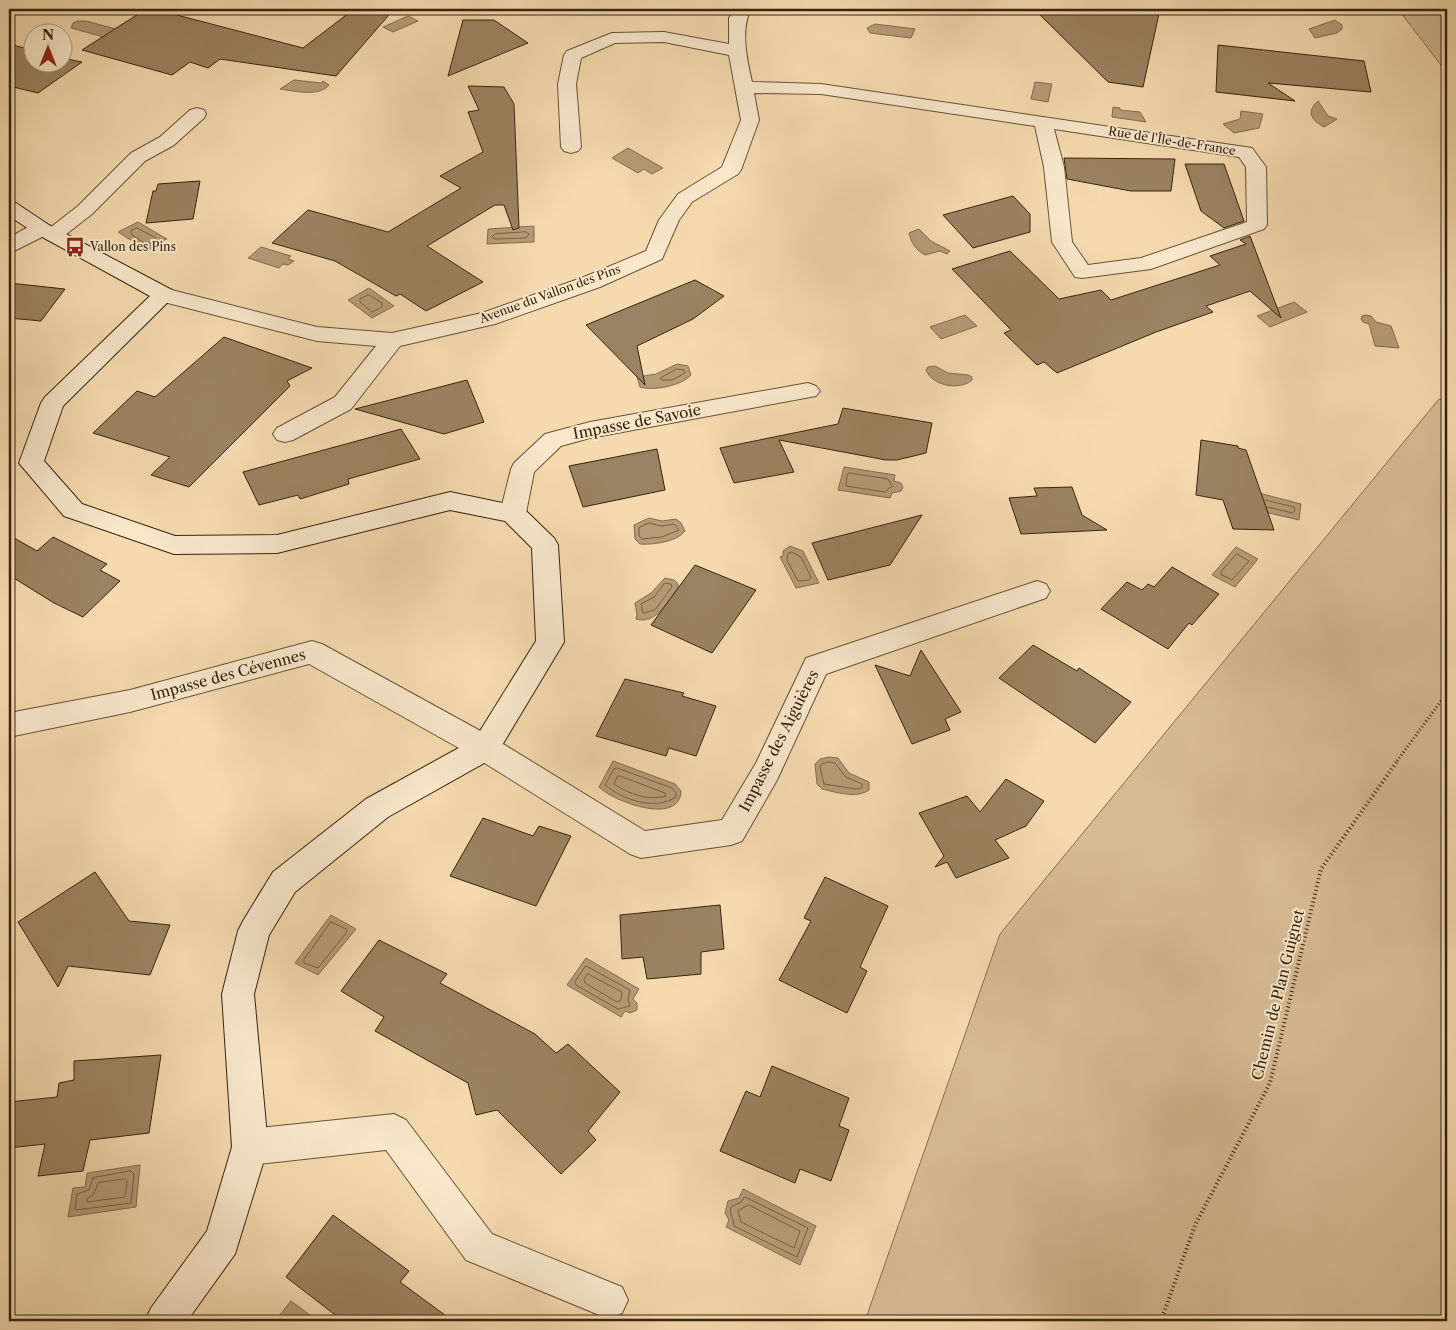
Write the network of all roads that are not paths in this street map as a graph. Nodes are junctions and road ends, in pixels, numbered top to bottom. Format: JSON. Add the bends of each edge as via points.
{"nodes":[{"id":1,"x":743,"y":9,"type":"edge"},
{"id":2,"x":738,"y":51,"type":"junction"},
{"id":3,"x":743,"y":87,"type":"junction"},
{"id":4,"x":197,"y":114,"type":"dead end"},
{"id":5,"x":1043,"y":121,"type":"junction"},
{"id":6,"x":571,"y":147,"type":"dead end"},
{"id":7,"x":9,"y":207,"type":"edge"},
{"id":8,"x":47,"y":232,"type":"junction"},
{"id":9,"x":9,"y":246,"type":"edge"},
{"id":10,"x":164,"y":295,"type":"junction"},
{"id":11,"x":392,"y":340,"type":"junction"},
{"id":12,"x":808,"y":391,"type":"dead end"},
{"id":13,"x":285,"y":434,"type":"dead end"},
{"id":14,"x":513,"y":514,"type":"junction"},
{"id":15,"x":1037,"y":591,"type":"dead end"},
{"id":16,"x":9,"y":724,"type":"edge"},
{"id":17,"x":485,"y":748,"type":"junction"},
{"id":18,"x":250,"y":1147,"type":"junction"},
{"id":19,"x":609,"y":1300,"type":"dead end"},
{"id":20,"x":164,"y":1321,"type":"edge"}],
"edges":[{"from":1,"to":2,"type":"street","name":"Avenue du Vallon des Pins","via":[[738,18]]},
{"from":2,"to":3,"type":"street","name":"Avenue du Vallon des Pins"},
{"from":2,"to":6,"type":"street","via":[[664,37],[612,38],[573,54],[567,84]]},
{"from":3,"to":5,"type":"street","name":"Rue de l'Île-de-France","via":[[821,89]]},
{"from":3,"to":11,"type":"street","name":"Avenue du Vallon des Pins","via":[[750,120],[731,170],[686,198],[668,220],[655,255],[592,282],[487,319]]},
{"from":4,"to":8,"type":"street","via":[[167,141],[138,157],[85,210]]},
{"from":5,"to":5,"type":"street","name":"Rue de l'Île-de-France","via":[[1245,152],[1256,167],[1257,225],[1144,264],[1082,272],[1062,242],[1054,167]]},
{"from":7,"to":8,"type":"street","name":"Avenue du Vallon des Pins"},
{"from":8,"to":9,"type":"street"},
{"from":8,"to":10,"type":"street","name":"Avenue du Vallon des Pins"},
{"from":10,"to":11,"type":"street","name":"Avenue du Vallon des Pins","via":[[317,334]]},
{"from":10,"to":14,"type":"street","via":[[53,403],[31,463],[73,510],[174,545],[277,544],[450,501]]},
{"from":11,"to":13,"type":"street","via":[[343,403]]},
{"from":12,"to":14,"type":"street","name":"Impasse de Savoie","via":[[590,430],[553,440],[523,469]]},
{"from":14,"to":17,"type":"street","via":[[545,545],[550,642]]},
{"from":15,"to":17,"type":"street","name":"Impasse des Aiguières","via":[[816,666],[767,770],[731,832],[641,845]]},
{"from":16,"to":17,"type":"street","name":"Impasse des Cévennes","via":[[130,701],[312,652]]},
{"from":17,"to":18,"type":"street","via":[[369,814],[284,882],[254,931],[238,994]]},
{"from":18,"to":19,"type":"street","via":[[394,1132],[479,1248]]},
{"from":18,"to":20,"type":"street","via":[[222,1241]]}]}
